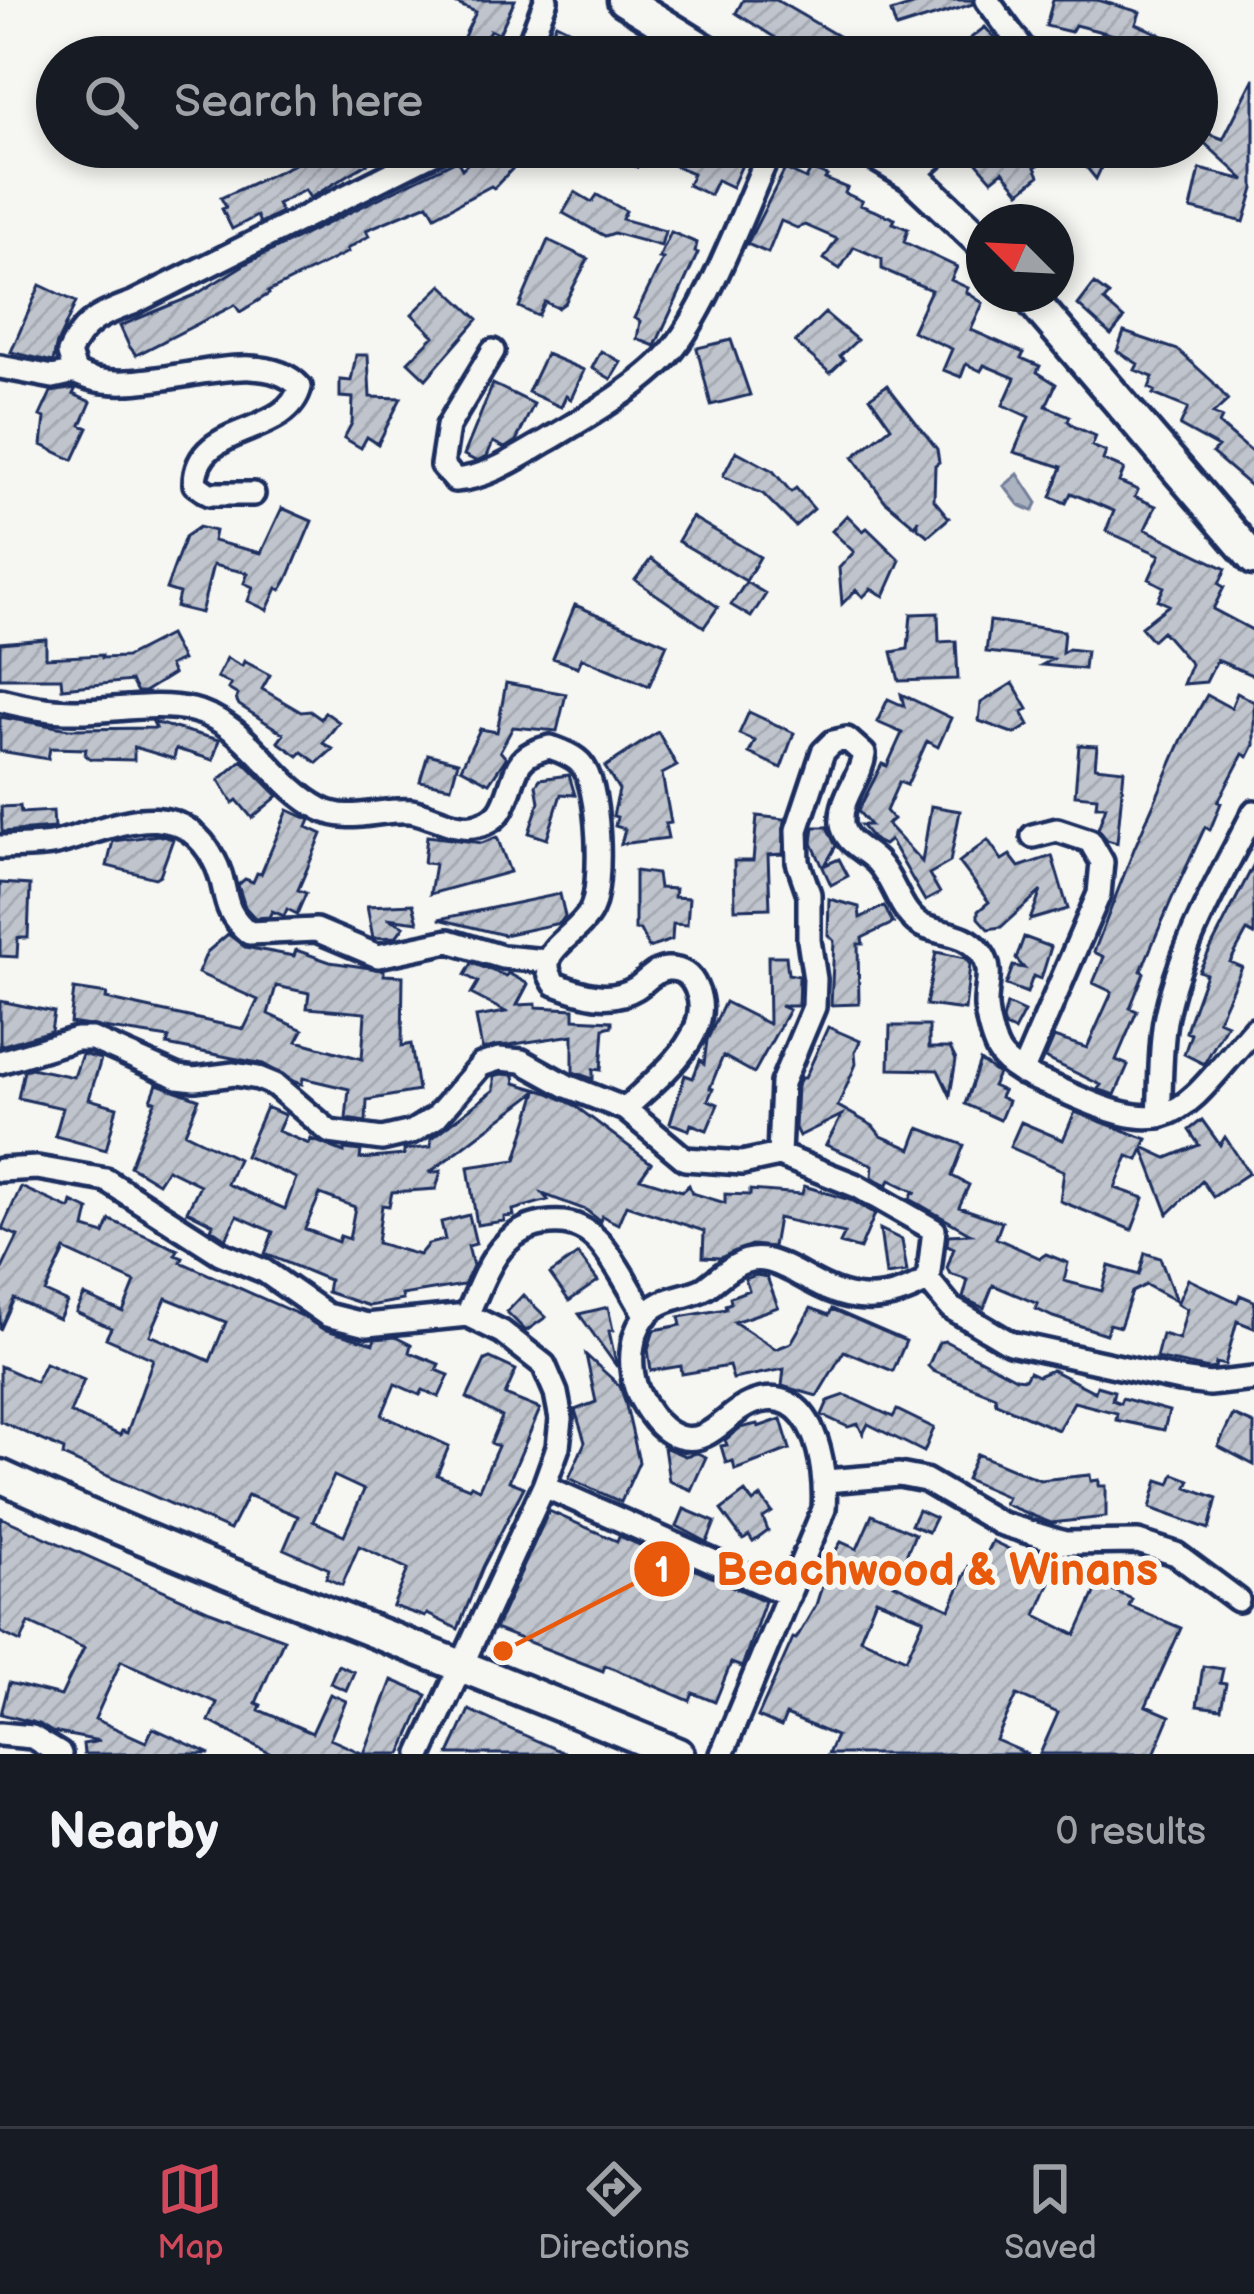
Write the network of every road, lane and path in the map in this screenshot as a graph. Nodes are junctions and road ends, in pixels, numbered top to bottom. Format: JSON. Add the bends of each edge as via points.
{"nodes":[{"id":1,"x":545,"y":0,"type":"edge"},
{"id":2,"x":624,"y":0,"type":"edge"},
{"id":3,"x":987,"y":0,"type":"edge"},
{"id":4,"x":532,"y":36,"type":"edge"},
{"id":5,"x":682,"y":36,"type":"edge"},
{"id":6,"x":1014,"y":36,"type":"edge"},
{"id":7,"x":403,"y":168,"type":"edge"},
{"id":8,"x":762,"y":168,"type":"edge"},
{"id":9,"x":899,"y":168,"type":"edge"},
{"id":10,"x":921,"y":168,"type":"edge"},
{"id":11,"x":912,"y":176,"type":"junction"},
{"id":12,"x":966,"y":227,"type":"edge"},
{"id":13,"x":1042,"y":312,"type":"edge"},
{"id":14,"x":493,"y":351,"type":"dead end"},
{"id":15,"x":0,"y":368,"type":"edge"},
{"id":16,"x":75,"y":372,"type":"junction"},
{"id":17,"x":253,"y":494,"type":"dead end"},
{"id":18,"x":1254,"y":559,"type":"edge"},
{"id":19,"x":0,"y":700,"type":"edge"},
{"id":20,"x":1254,"y":812,"type":"edge"},
{"id":21,"x":1033,"y":836,"type":"dead end"},
{"id":22,"x":0,"y":847,"type":"edge"},
{"id":23,"x":548,"y":961,"type":"junction"},
{"id":24,"x":1254,"y":1029,"type":"edge"},
{"id":25,"x":0,"y":1062,"type":"edge"},
{"id":26,"x":1022,"y":1072,"type":"junction"},
{"id":27,"x":625,"y":1109,"type":"junction"},
{"id":28,"x":1159,"y":1116,"type":"junction"},
{"id":29,"x":779,"y":1156,"type":"junction"},
{"id":30,"x":0,"y":1170,"type":"edge"},
{"id":31,"x":928,"y":1280,"type":"junction"},
{"id":32,"x":467,"y":1315,"type":"junction"},
{"id":33,"x":646,"y":1316,"type":"junction"},
{"id":34,"x":1254,"y":1379,"type":"edge"},
{"id":35,"x":0,"y":1476,"type":"edge"},
{"id":36,"x":826,"y":1481,"type":"junction"},
{"id":37,"x":544,"y":1486,"type":"junction"},
{"id":38,"x":789,"y":1595,"type":"junction"},
{"id":39,"x":1238,"y":1600,"type":"dead end"},
{"id":40,"x":460,"y":1663,"type":"junction"},
{"id":41,"x":0,"y":1734,"type":"edge"},
{"id":42,"x":60,"y":1754,"type":"edge"},
{"id":43,"x":421,"y":1754,"type":"edge"},
{"id":44,"x":678,"y":1754,"type":"edge"},
{"id":45,"x":722,"y":1754,"type":"edge"}],
"edges":[{"from":1,"to":4,"type":"street"},
{"from":2,"to":5,"type":"street"},
{"from":3,"to":6,"type":"street"},
{"from":7,"to":16,"type":"street","via":[[96,316],[69,353]]},
{"from":8,"to":14,"type":"street","via":[[671,352],[539,445],[455,480],[442,465],[448,427]]},
{"from":9,"to":11,"type":"street"},
{"from":10,"to":11,"type":"street"},
{"from":11,"to":12,"type":"street"},
{"from":13,"to":18,"type":"street"},
{"from":15,"to":16,"type":"street","via":[[53,377]]},
{"from":16,"to":17,"type":"street","via":[[112,384],[240,369],[290,376],[300,387],[296,404],[208,450],[195,466],[195,484],[209,494]]},
{"from":19,"to":23,"type":"street","via":[[70,711],[172,706],[217,717],[291,788],[346,817],[412,812],[476,826],[506,805],[531,753],[564,752],[592,785],[598,882],[585,920]]},
{"from":20,"to":28,"type":"street","via":[[1180,965],[1165,1022]]},
{"from":21,"to":26,"type":"street","via":[[1058,830],[1090,841],[1102,862],[1099,894]]},
{"from":22,"to":23,"type":"street","via":[[158,819],[190,833],[214,860],[230,918],[249,933],[316,930],[378,956],[449,941]]},
{"from":23,"to":27,"type":"street","via":[[555,984],[605,998],[670,968],[685,972],[698,990],[689,1041],[673,1067]]},
{"from":24,"to":28,"type":"street","via":[[1190,1104]]},
{"from":25,"to":27,"type":"street","via":[[92,1039],[178,1077],[258,1078],[330,1132],[368,1138],[412,1132],[481,1065],[500,1059],[522,1061]]},
{"from":26,"to":28,"type":"street","via":[[1107,1112]]},
{"from":26,"to":29,"type":"street","via":[[993,1038],[981,952],[966,938],[921,926],[842,826],[864,754],[847,740],[833,742],[796,830],[814,993],[782,1082]]},
{"from":27,"to":29,"type":"street","via":[[685,1159]]},
{"from":29,"to":31,"type":"street","via":[[857,1186],[934,1231]]},
{"from":30,"to":32,"type":"street","via":[[106,1180],[327,1315],[367,1325]]},
{"from":31,"to":33,"type":"street","via":[[903,1295],[863,1301],[754,1258]]},
{"from":31,"to":34,"type":"street","via":[[951,1308],[1010,1343],[1180,1380]]},
{"from":32,"to":33,"type":"street","via":[[508,1237],[556,1222],[578,1225],[600,1242]]},
{"from":32,"to":37,"type":"street","via":[[544,1364],[561,1419]]},
{"from":33,"to":36,"type":"street","via":[[632,1341],[634,1388],[663,1428],[698,1438],[751,1404],[790,1406],[820,1444]]},
{"from":35,"to":40,"type":"street","via":[[258,1588]]},
{"from":36,"to":38,"type":"street","via":[[824,1509]]},
{"from":36,"to":39,"type":"street","via":[[925,1480],[999,1523],[1064,1544],[1138,1542],[1176,1554]]},
{"from":37,"to":38,"type":"street"},
{"from":37,"to":40,"type":"street"},
{"from":38,"to":45,"type":"street"},
{"from":40,"to":43,"type":"street"},
{"from":40,"to":44,"type":"street"},
{"from":41,"to":42,"type":"street","via":[[32,1737]]}]}
